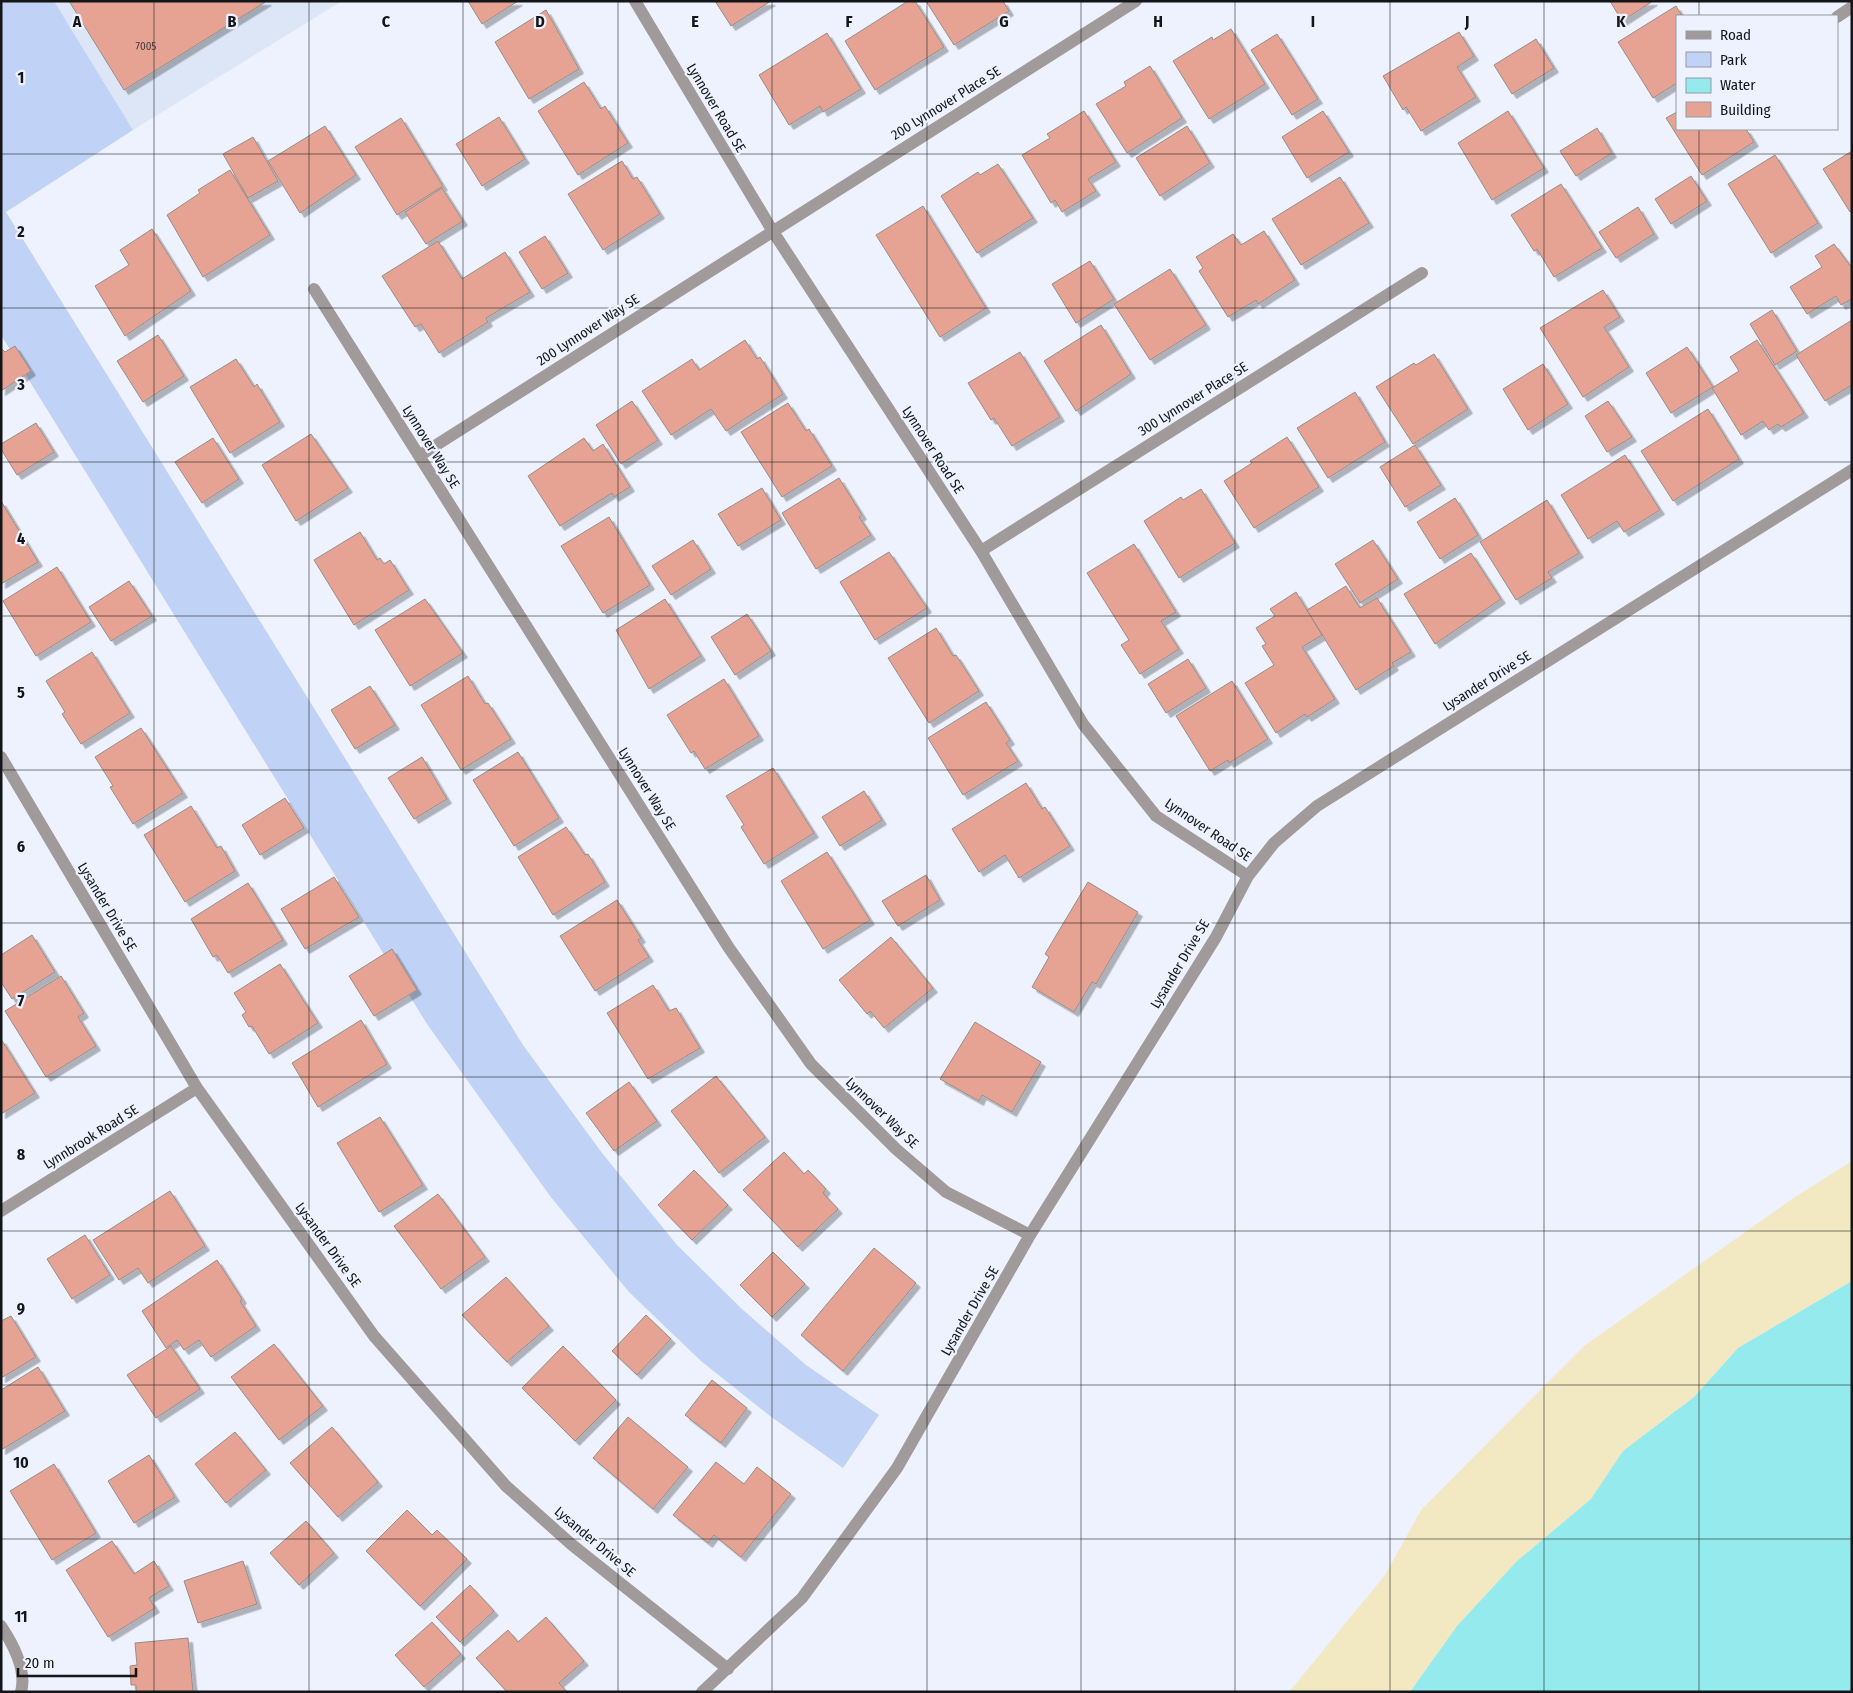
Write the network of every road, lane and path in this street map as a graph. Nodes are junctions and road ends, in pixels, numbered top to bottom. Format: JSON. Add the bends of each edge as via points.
{"nodes":[{"id":1,"x":635,"y":1,"type":"edge"},
{"id":2,"x":1136,"y":1,"type":"edge"},
{"id":3,"x":1852,"y":7,"type":"edge"},
{"id":4,"x":1838,"y":15,"type":"edge"},
{"id":5,"x":772,"y":230,"type":"junction"},
{"id":6,"x":1422,"y":273,"type":"dead end"},
{"id":7,"x":314,"y":289,"type":"dead end"},
{"id":8,"x":419,"y":456,"type":"junction"},
{"id":9,"x":1852,"y":470,"type":"edge"},
{"id":10,"x":981,"y":551,"type":"junction"},
{"id":11,"x":1,"y":757,"type":"edge"},
{"id":12,"x":1248,"y":876,"type":"junction"},
{"id":13,"x":197,"y":1088,"type":"junction"},
{"id":14,"x":1,"y":1211,"type":"edge"},
{"id":15,"x":1030,"y":1235,"type":"junction"},
{"id":16,"x":1,"y":1626,"type":"edge"},
{"id":17,"x":728,"y":1669,"type":"junction"},
{"id":18,"x":21,"y":1692,"type":"edge"},
{"id":19,"x":702,"y":1692,"type":"edge"}],
"edges":[{"from":1,"to":5,"type":"street","name":"Lynnover Road SE"},
{"from":2,"to":5,"type":"street","name":"200 Lynnover Place SE"},
{"from":3,"to":4,"type":"street"},
{"from":5,"to":8,"type":"street","name":"200 Lynnover Way SE"},
{"from":5,"to":10,"type":"street","name":"Lynnover Road SE"},
{"from":6,"to":10,"type":"street","name":"300 Lynnover Place SE"},
{"from":7,"to":8,"type":"street","name":"Lynnover Way SE"},
{"from":8,"to":15,"type":"street","name":"Lynnover Way SE","via":[[729,948],[811,1064],[896,1149],[946,1192]]},
{"from":9,"to":12,"type":"street","name":"Lysander Drive SE","via":[[1317,806],[1274,843]]},
{"from":10,"to":12,"type":"street","name":"Lynnover Road SE","via":[[1083,724],[1122,776],[1156,816]]},
{"from":11,"to":13,"type":"street","name":"Lysander Drive SE"},
{"from":12,"to":15,"type":"street","name":"Lysander Drive SE","via":[[1216,937]]},
{"from":13,"to":14,"type":"street","name":"Lynnbrook Road SE"},
{"from":13,"to":17,"type":"street","name":"Lysander Drive SE","via":[[374,1336],[506,1486],[571,1544]]},
{"from":15,"to":17,"type":"street","name":"Lysander Drive SE","via":[[897,1468],[802,1598]]},
{"from":16,"to":18,"type":"street","via":[[15,1648],[23,1683]]},
{"from":17,"to":19,"type":"street","name":"Lysander Drive SE"}]}
